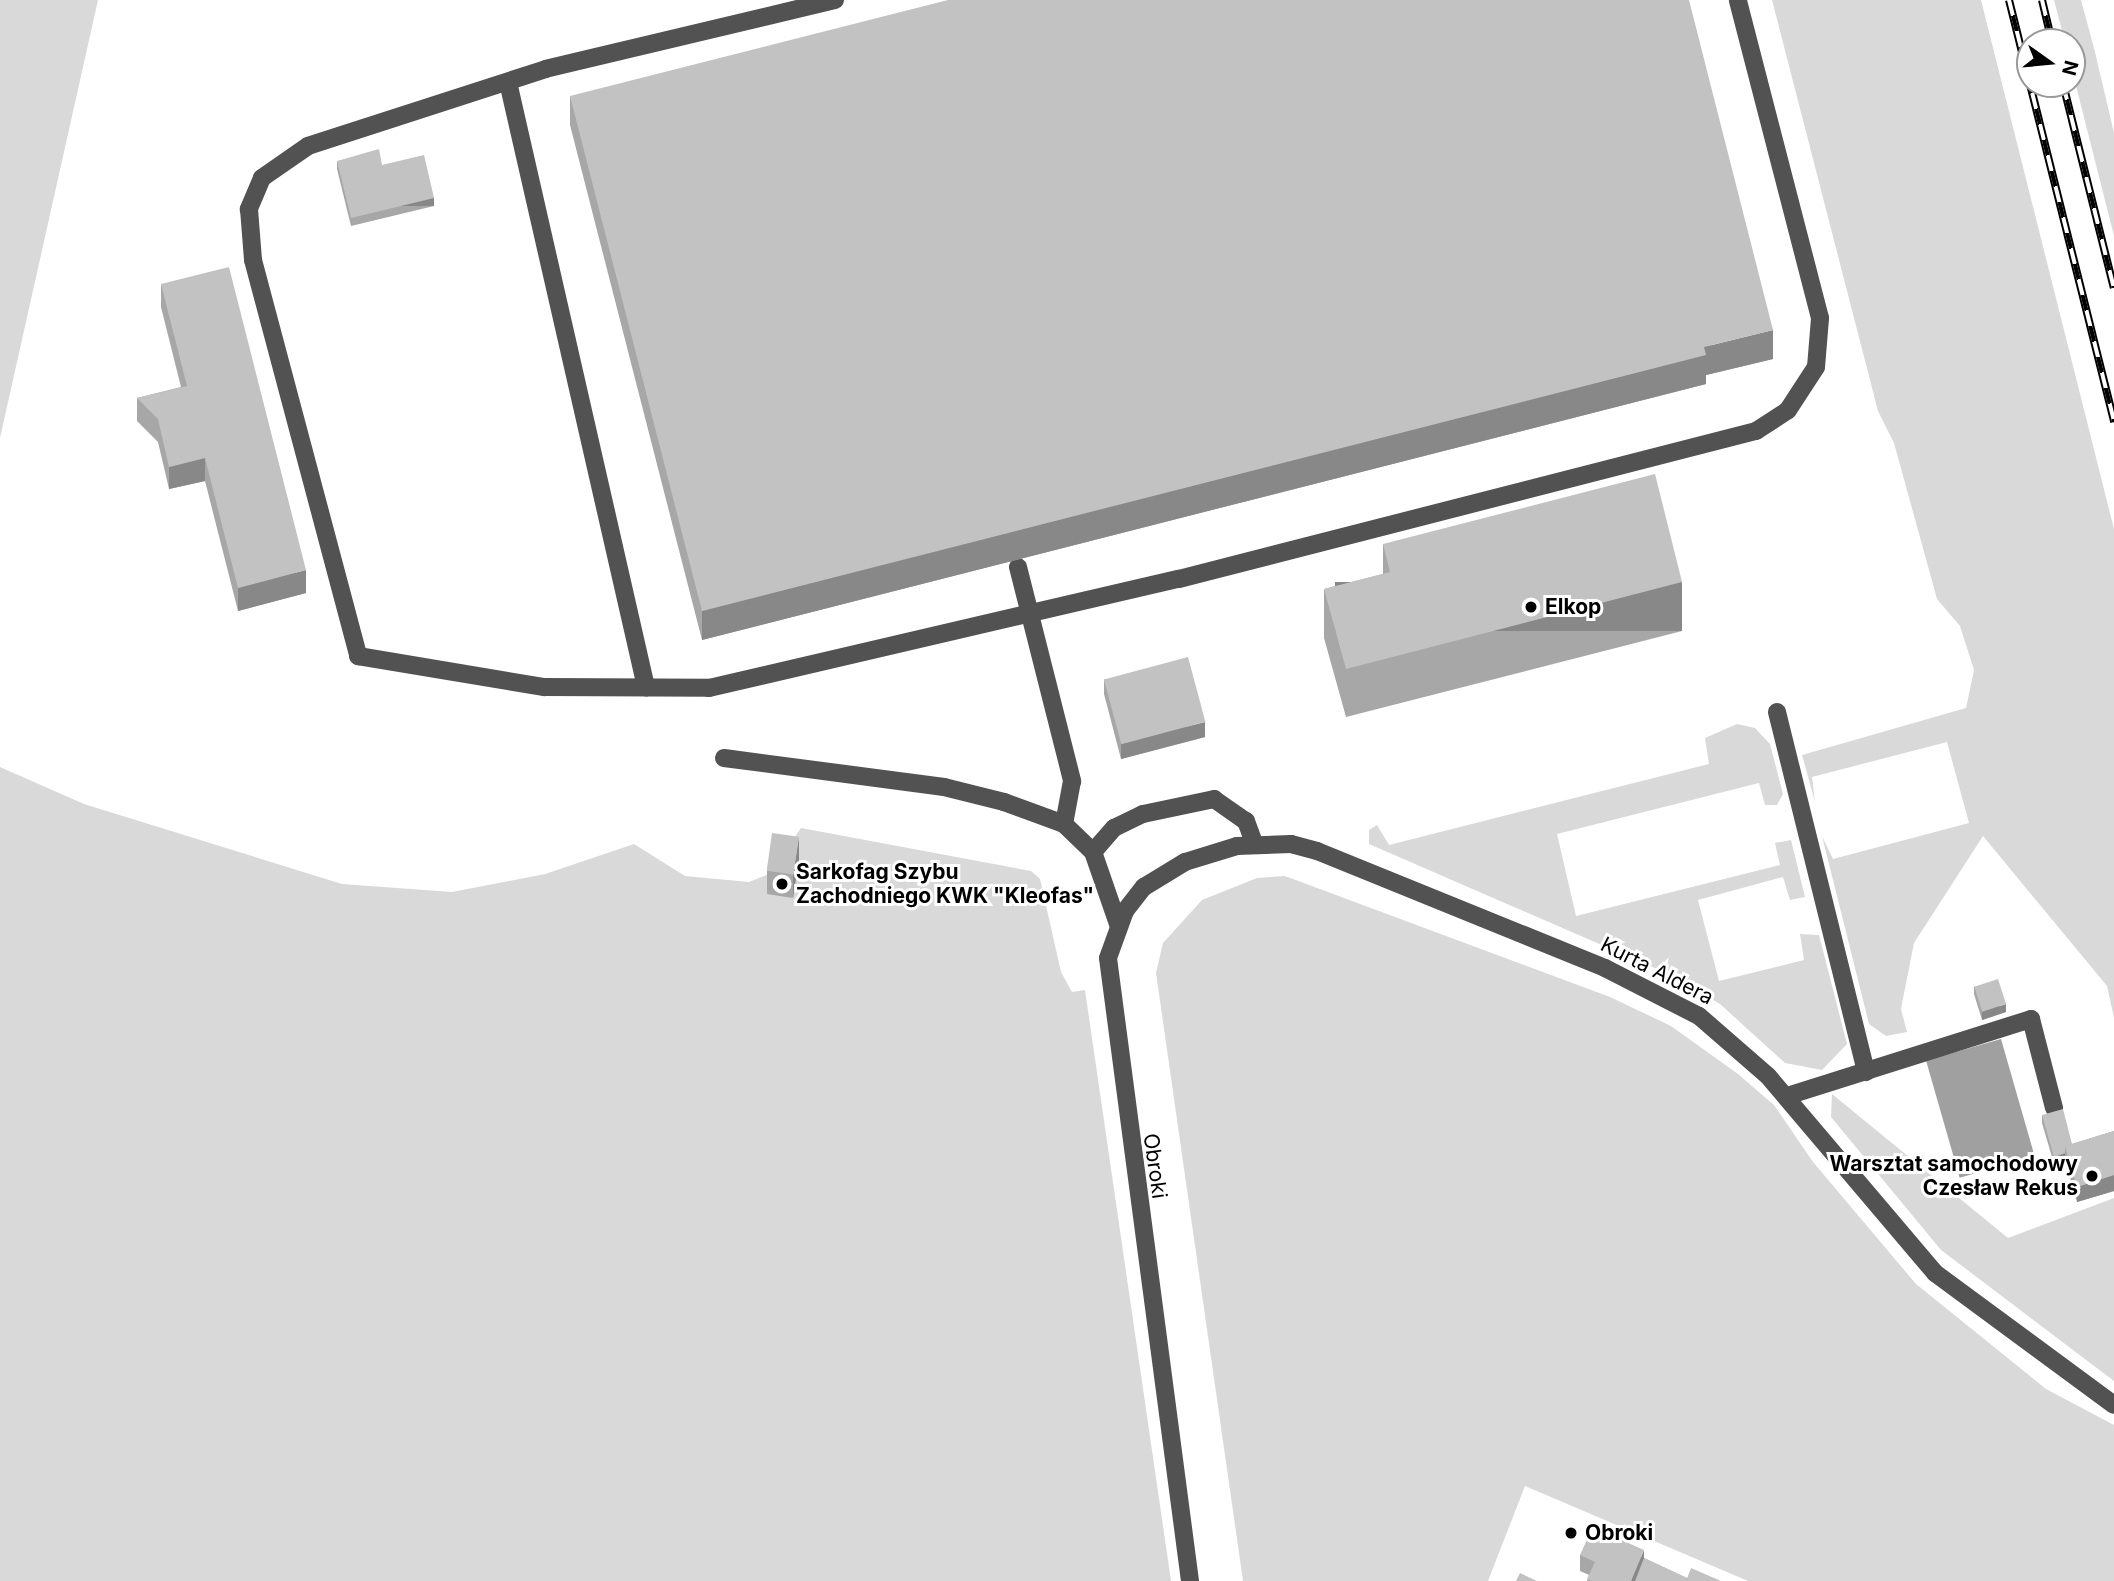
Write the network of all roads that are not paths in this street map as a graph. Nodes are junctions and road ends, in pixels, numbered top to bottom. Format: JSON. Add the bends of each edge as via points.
{"nodes":[{"id":1,"x":835,"y":0,"type":"edge"},
{"id":2,"x":1738,"y":0,"type":"edge"},
{"id":3,"x":508,"y":82,"type":"junction"},
{"id":4,"x":1018,"y":567,"type":"edge"},
{"id":5,"x":1029,"y":613,"type":"junction"},
{"id":6,"x":646,"y":687,"type":"junction"},
{"id":7,"x":1777,"y":712,"type":"dead end"},
{"id":8,"x":724,"y":758,"type":"dead end"},
{"id":9,"x":1064,"y":824,"type":"junction"},
{"id":10,"x":1254,"y":843,"type":"junction"},
{"id":11,"x":1093,"y":852,"type":"junction"},
{"id":12,"x":1118,"y":924,"type":"junction"},
{"id":13,"x":1866,"y":1072,"type":"junction"},
{"id":14,"x":1787,"y":1097,"type":"junction"},
{"id":15,"x":2054,"y":1108,"type":"edge"},
{"id":16,"x":2114,"y":1405,"type":"edge"},
{"id":17,"x":1190,"y":1581,"type":"edge"}],
"edges":[{"from":1,"to":3,"type":"street"},
{"from":2,"to":5,"type":"street","via":[[1820,318],[1816,367],[1788,410],[1756,431]]},
{"from":3,"to":6,"type":"street"},
{"from":3,"to":6,"type":"street","via":[[308,146],[290,158],[262,178],[249,209],[253,260],[358,656],[544,687]]},
{"from":4,"to":5,"type":"street"},
{"from":5,"to":6,"type":"street","via":[[784,675],[709,688]]},
{"from":5,"to":9,"type":"street","via":[[1072,780]]},
{"from":7,"to":13,"type":"street"},
{"from":8,"to":9,"type":"street","via":[[944,787]]},
{"from":9,"to":11,"type":"street"},
{"from":10,"to":11,"type":"street","via":[[1246,821],[1214,799],[1143,814],[1114,828]]},
{"from":10,"to":12,"type":"street","name":"Kurta Aldera","via":[[1208,854],[1154,879]]},
{"from":10,"to":14,"type":"street","name":"Kurta Aldera","via":[[1317,851],[1641,984],[1732,1039]]},
{"from":11,"to":12,"type":"street"},
{"from":12,"to":17,"type":"street","name":"Obroki","via":[[1107,980]]},
{"from":13,"to":14,"type":"street"},
{"from":13,"to":15,"type":"street","via":[[2031,1019]]},
{"from":14,"to":16,"type":"street","name":"Kurta Aldera","via":[[1935,1273]]}]}
